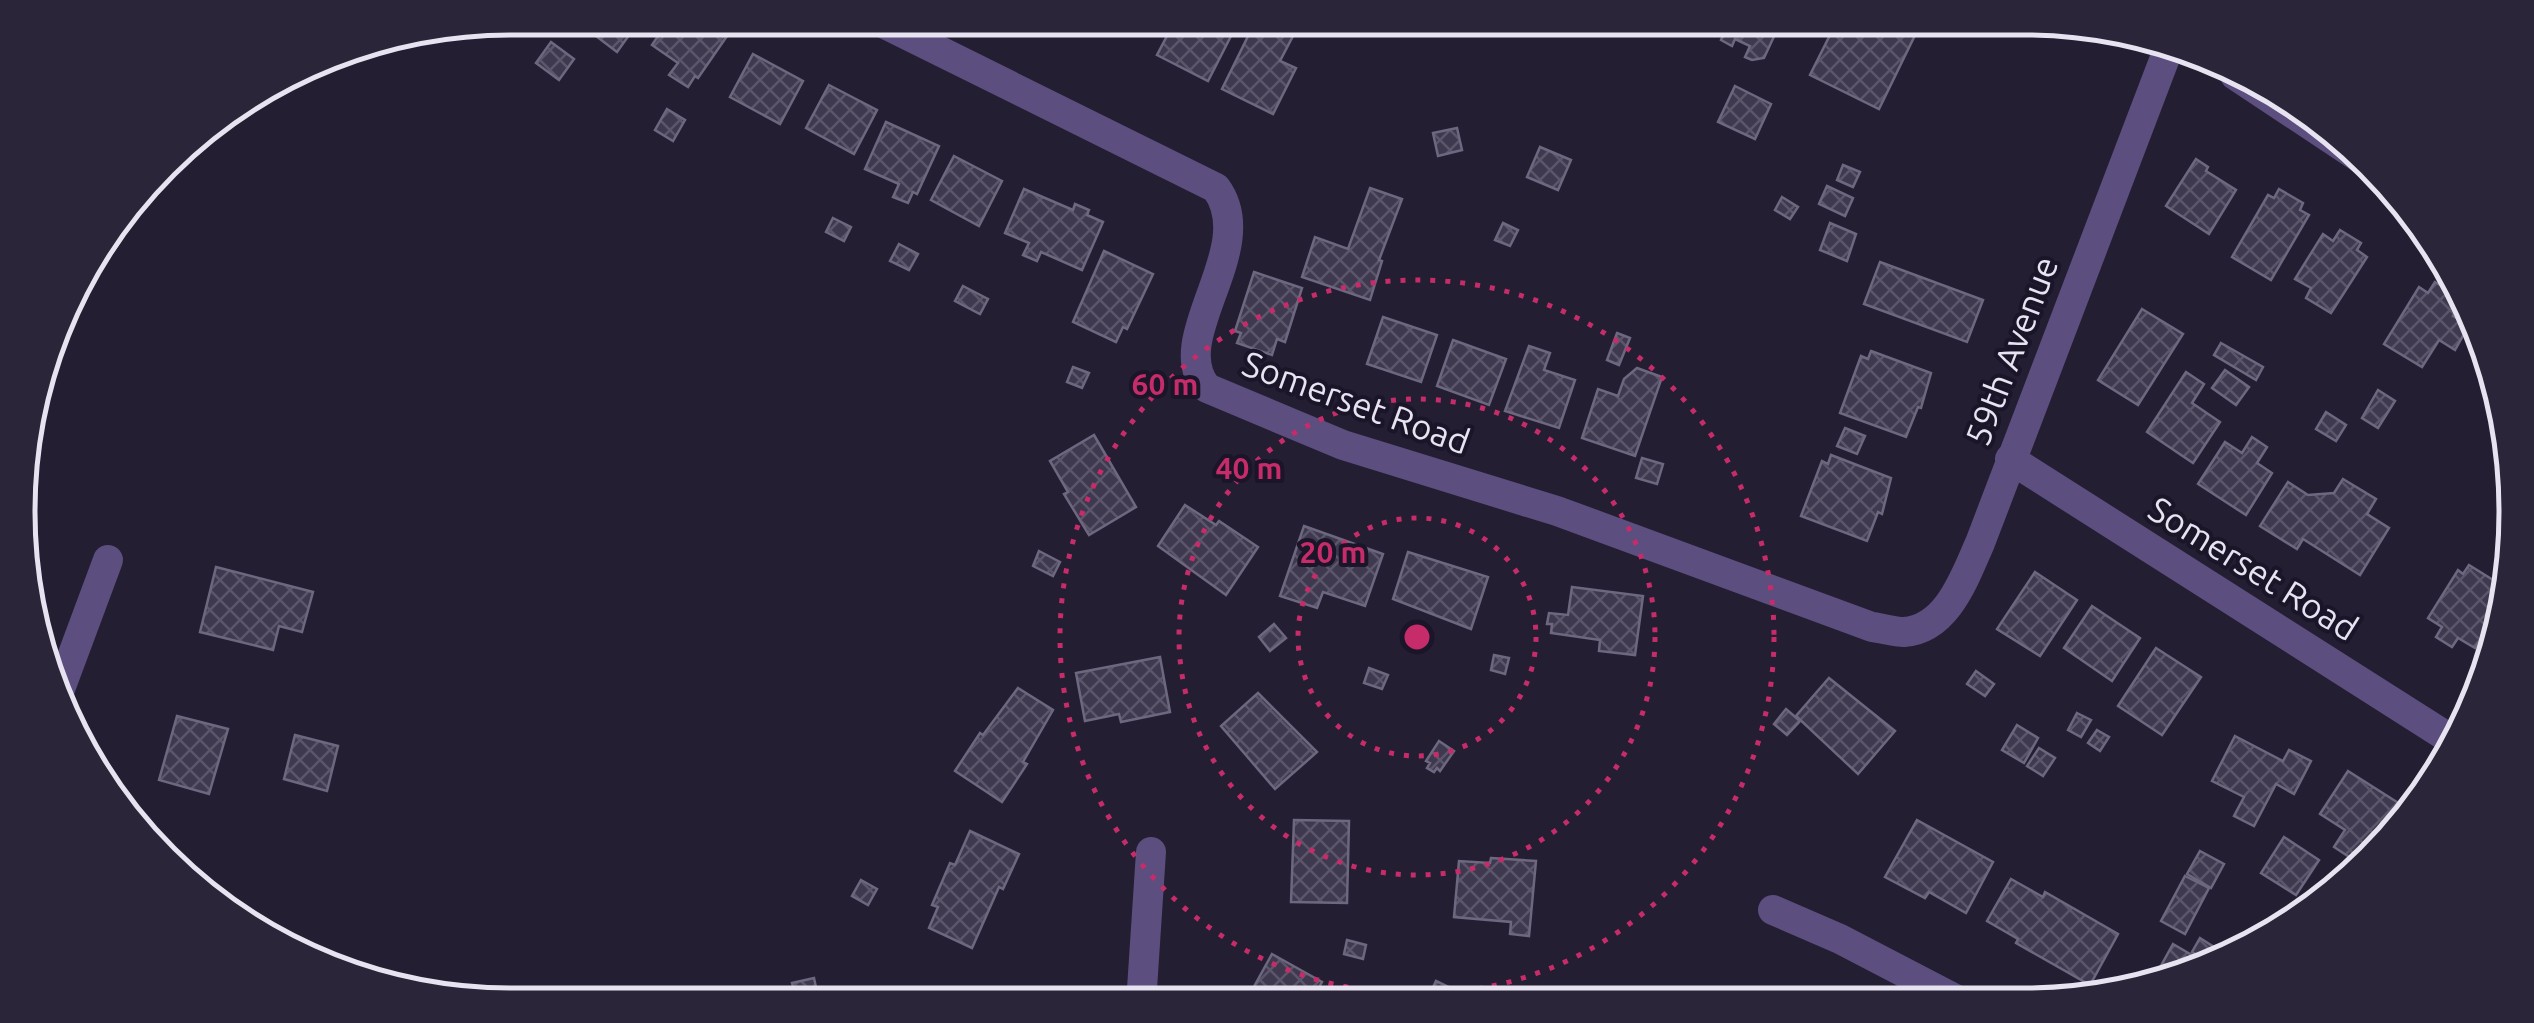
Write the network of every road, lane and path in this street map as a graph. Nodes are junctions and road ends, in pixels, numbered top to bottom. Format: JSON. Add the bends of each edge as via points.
{"nodes":[{"id":1,"x":906,"y":35,"type":"edge"},
{"id":2,"x":2165,"y":57,"type":"edge"},
{"id":3,"x":2010,"y":460,"type":"junction"},
{"id":4,"x":108,"y":560,"type":"dead end"},
{"id":5,"x":1872,"y":627,"type":"joint"},
{"id":6,"x":65,"y":677,"type":"edge"},
{"id":7,"x":2443,"y":735,"type":"edge"},
{"id":8,"x":1151,"y":852,"type":"dead end"},
{"id":9,"x":1772,"y":910,"type":"dead end"},
{"id":10,"x":1142,"y":988,"type":"edge"},
{"id":11,"x":1934,"y":988,"type":"edge"}],
"edges":[{"from":1,"to":5,"type":"street","name":"Somerset Road","via":[[1216,188],[1229,214],[1197,344],[1198,378],[1207,388],[1342,444],[1556,510]]},
{"from":2,"to":3,"type":"street","name":"59th Avenue"},
{"from":3,"to":5,"type":"street","name":"59th Avenue","via":[[1980,543],[1942,614],[1904,632]]},
{"from":3,"to":7,"type":"street","name":"Somerset Road"},
{"from":4,"to":6,"type":"street"},
{"from":8,"to":10,"type":"street"},
{"from":9,"to":11,"type":"street"}]}
